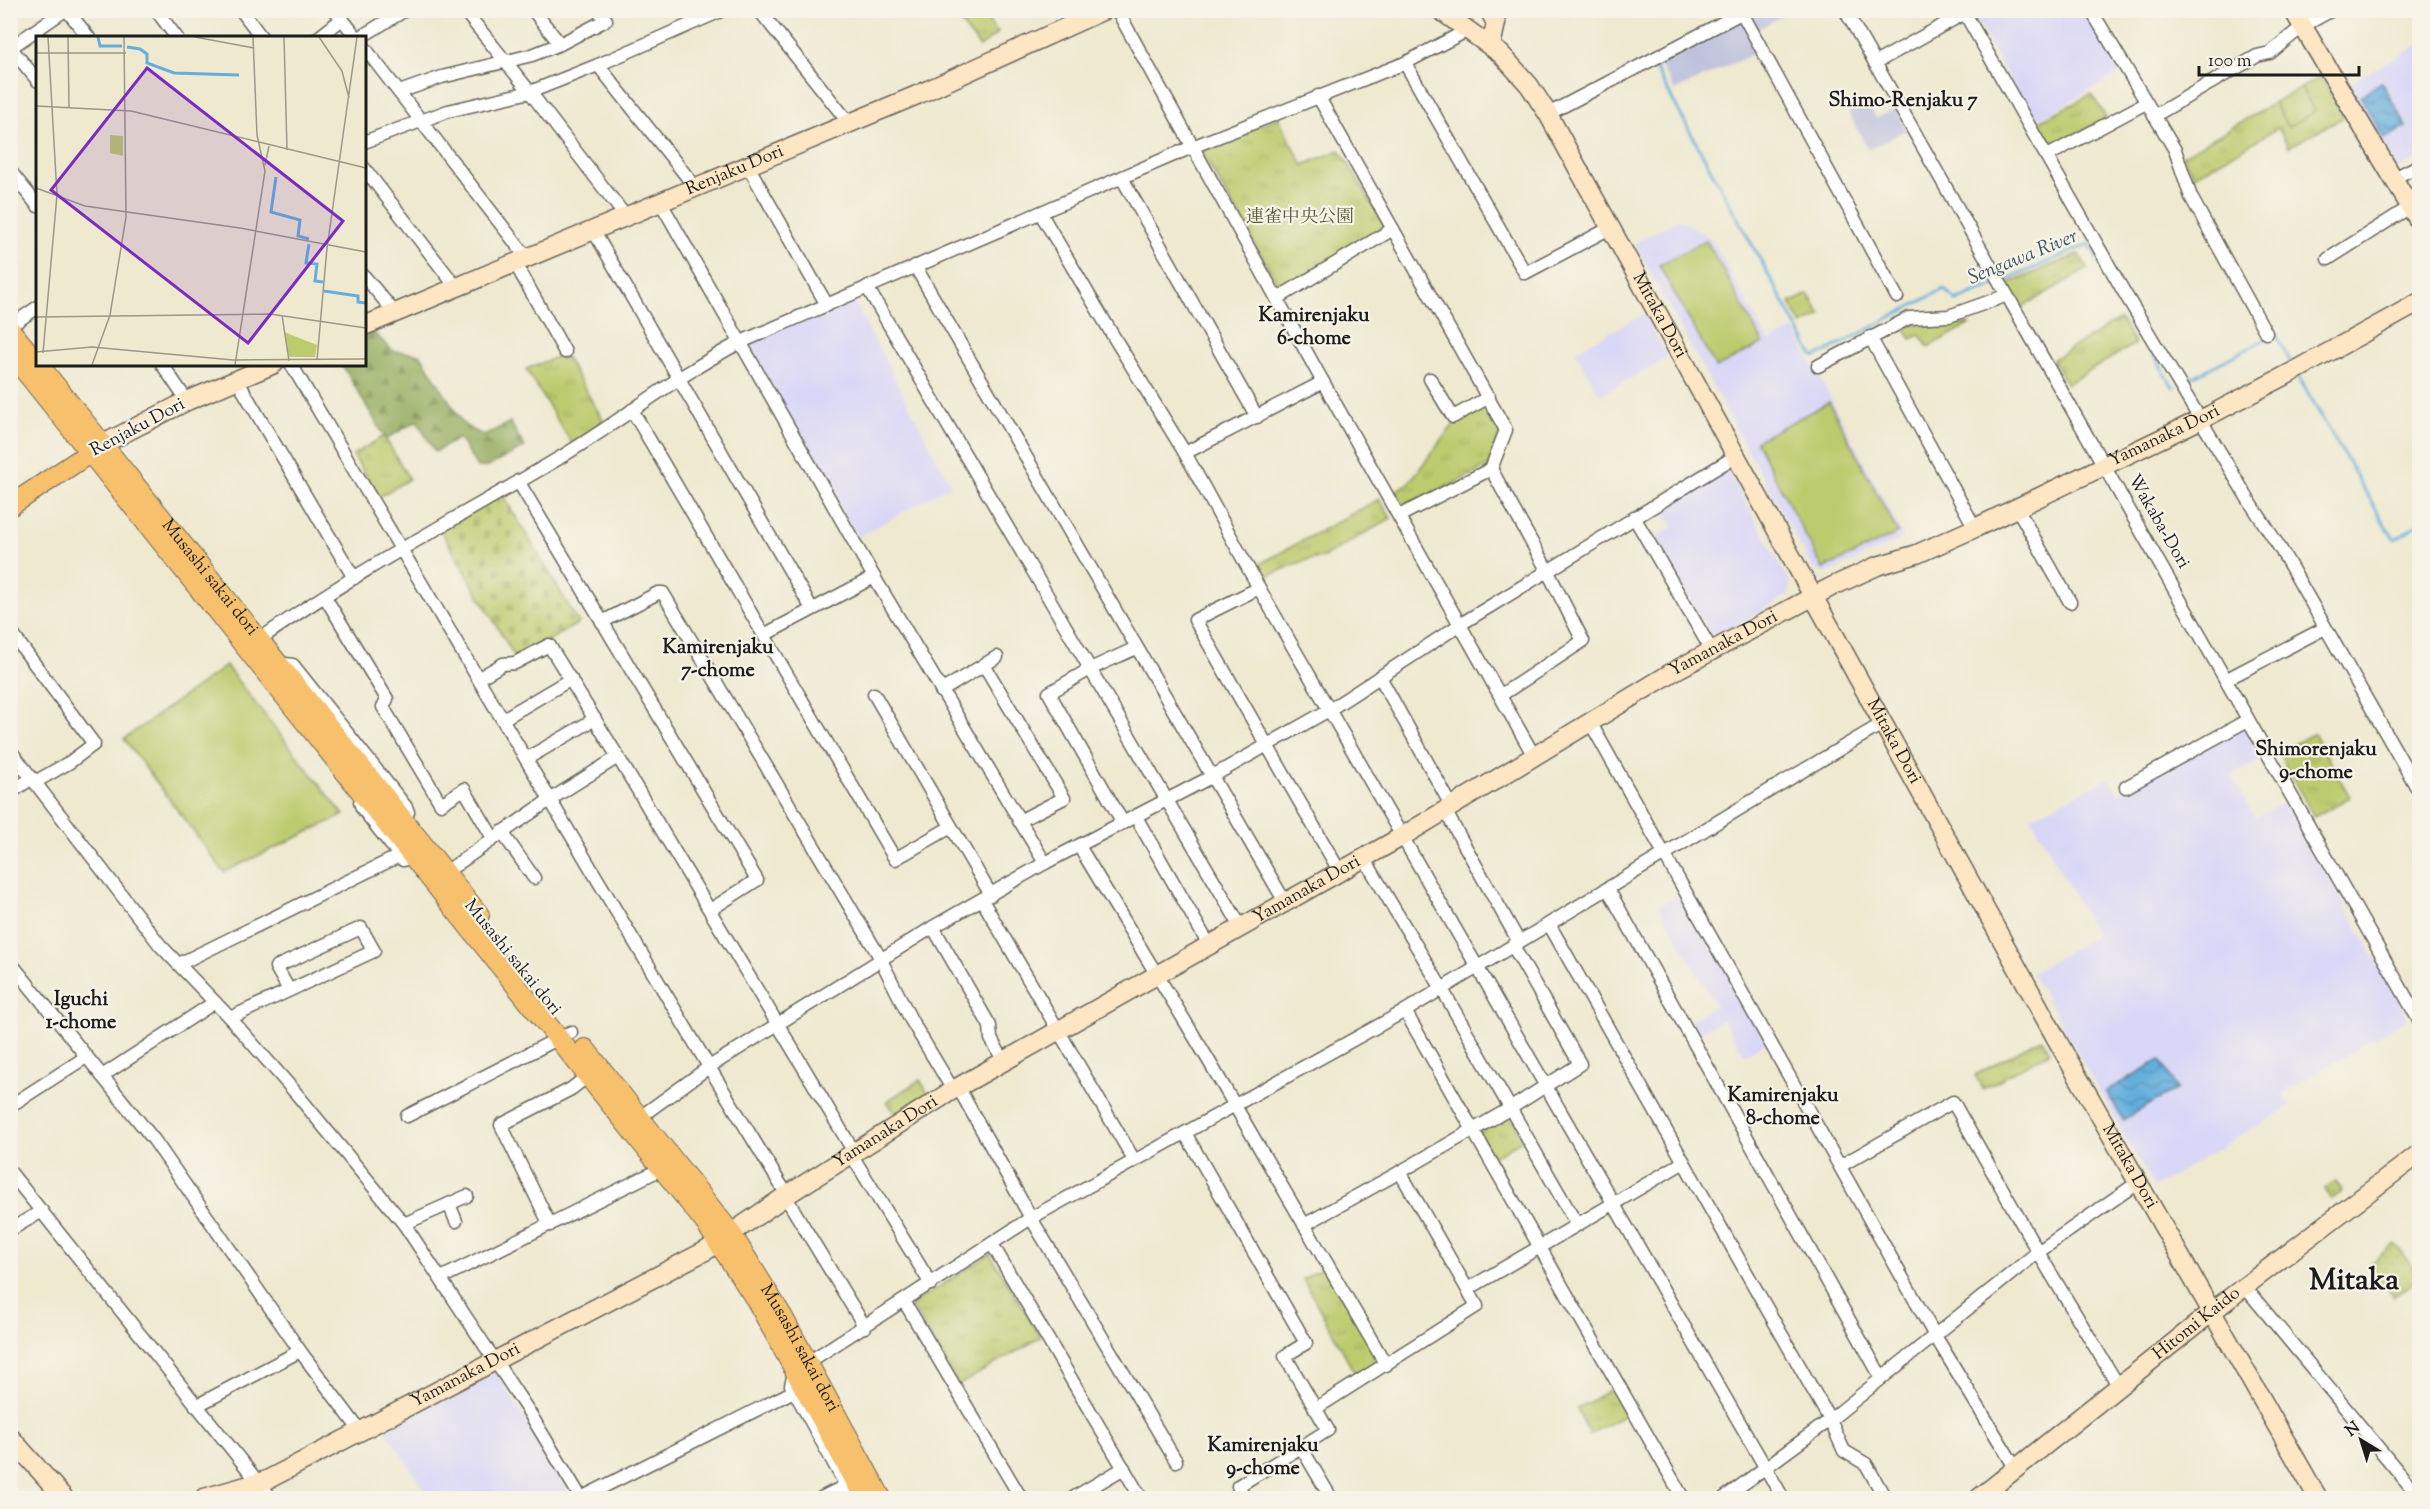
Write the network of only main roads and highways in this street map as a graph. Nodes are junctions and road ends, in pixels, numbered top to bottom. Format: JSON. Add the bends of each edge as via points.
{"nodes":[{"id":1,"x":1104,"y":10,"type":"edge"},
{"id":2,"x":1440,"y":10,"type":"edge"},
{"id":3,"x":1489,"y":10,"type":"edge"},
{"id":4,"x":2298,"y":18,"type":"edge"},
{"id":5,"x":1491,"y":46,"type":"junction"},
{"id":6,"x":2420,"y":223,"type":"edge"},
{"id":7,"x":2420,"y":302,"type":"edge"},
{"id":8,"x":366,"y":325,"type":"edge"},
{"id":9,"x":10,"y":328,"type":"edge"},
{"id":10,"x":24,"y":364,"type":"edge"},
{"id":11,"x":252,"y":368,"type":"edge"},
{"id":12,"x":97,"y":448,"type":"junction"},
{"id":13,"x":12,"y":500,"type":"edge"},
{"id":14,"x":1813,"y":596,"type":"junction"},
{"id":15,"x":439,"y":877,"type":"junction"},
{"id":16,"x":565,"y":1035,"type":"junction"},
{"id":17,"x":2420,"y":1153,"type":"edge"},
{"id":18,"x":725,"y":1237,"type":"junction"},
{"id":19,"x":2211,"y":1312,"type":"junction"},
{"id":20,"x":801,"y":1367,"type":"junction"},
{"id":21,"x":10,"y":1437,"type":"edge"},
{"id":22,"x":64,"y":1498,"type":"edge"},
{"id":23,"x":204,"y":1498,"type":"edge"},
{"id":24,"x":865,"y":1498,"type":"edge"},
{"id":25,"x":881,"y":1498,"type":"edge"},
{"id":26,"x":1979,"y":1498,"type":"edge"},
{"id":27,"x":2318,"y":1498,"type":"edge"}],
"edges":[{"from":1,"to":8,"type":"main road","name":"Renjaku Dori","via":[[849,123]]},
{"from":2,"to":5,"type":"main road","name":"Mitaka Dori"},
{"from":3,"to":5,"type":"main road","via":[[1496,22]]},
{"from":4,"to":6,"type":"main road"},
{"from":5,"to":14,"type":"main road","name":"Mitaka Dori","via":[[1529,85],[1548,114]]},
{"from":7,"to":14,"type":"main road","name":"Yamanaka Dori","via":[[2296,371],[2017,508]]},
{"from":9,"to":10,"type":"main road"},
{"from":10,"to":12,"type":"main road"},
{"from":11,"to":12,"type":"main road","name":"Renjaku Dori","via":[[237,380]]},
{"from":12,"to":13,"type":"main road","name":"Renjaku Dori"},
{"from":12,"to":15,"type":"main road","name":"Musashi sakai dori","via":[[278,663],[404,822]]},
{"from":12,"to":15,"type":"main road","name":"Musashi sakai dori","via":[[418,862]]},
{"from":14,"to":18,"type":"main road","name":"Yamanaka Dori","via":[[1676,670],[1403,836],[956,1088]]},
{"from":14,"to":19,"type":"main road","name":"Mitaka Dori"},
{"from":15,"to":16,"type":"main road","name":"Musashi sakai dori"},
{"from":16,"to":18,"type":"main road","name":"Musashi sakai dori","via":[[640,1117]]},
{"from":16,"to":18,"type":"main road","name":"Musashi sakai dori","via":[[589,1075],[663,1168]]},
{"from":17,"to":19,"type":"main road","name":"Hitomi Kaido"},
{"from":18,"to":20,"type":"main road","name":"Musashi sakai dori","via":[[770,1295]]},
{"from":18,"to":23,"type":"main road","name":"Yamanaka Dori","via":[[362,1432],[259,1482]]},
{"from":19,"to":26,"type":"main road","name":"Hitomi Kaido"},
{"from":19,"to":27,"type":"main road","name":"Mitaka Dori"},
{"from":20,"to":24,"type":"main road","name":"Musashi sakai dori"},
{"from":20,"to":25,"type":"main road","name":"Musashi sakai dori"},
{"from":21,"to":22,"type":"main road"}]}
